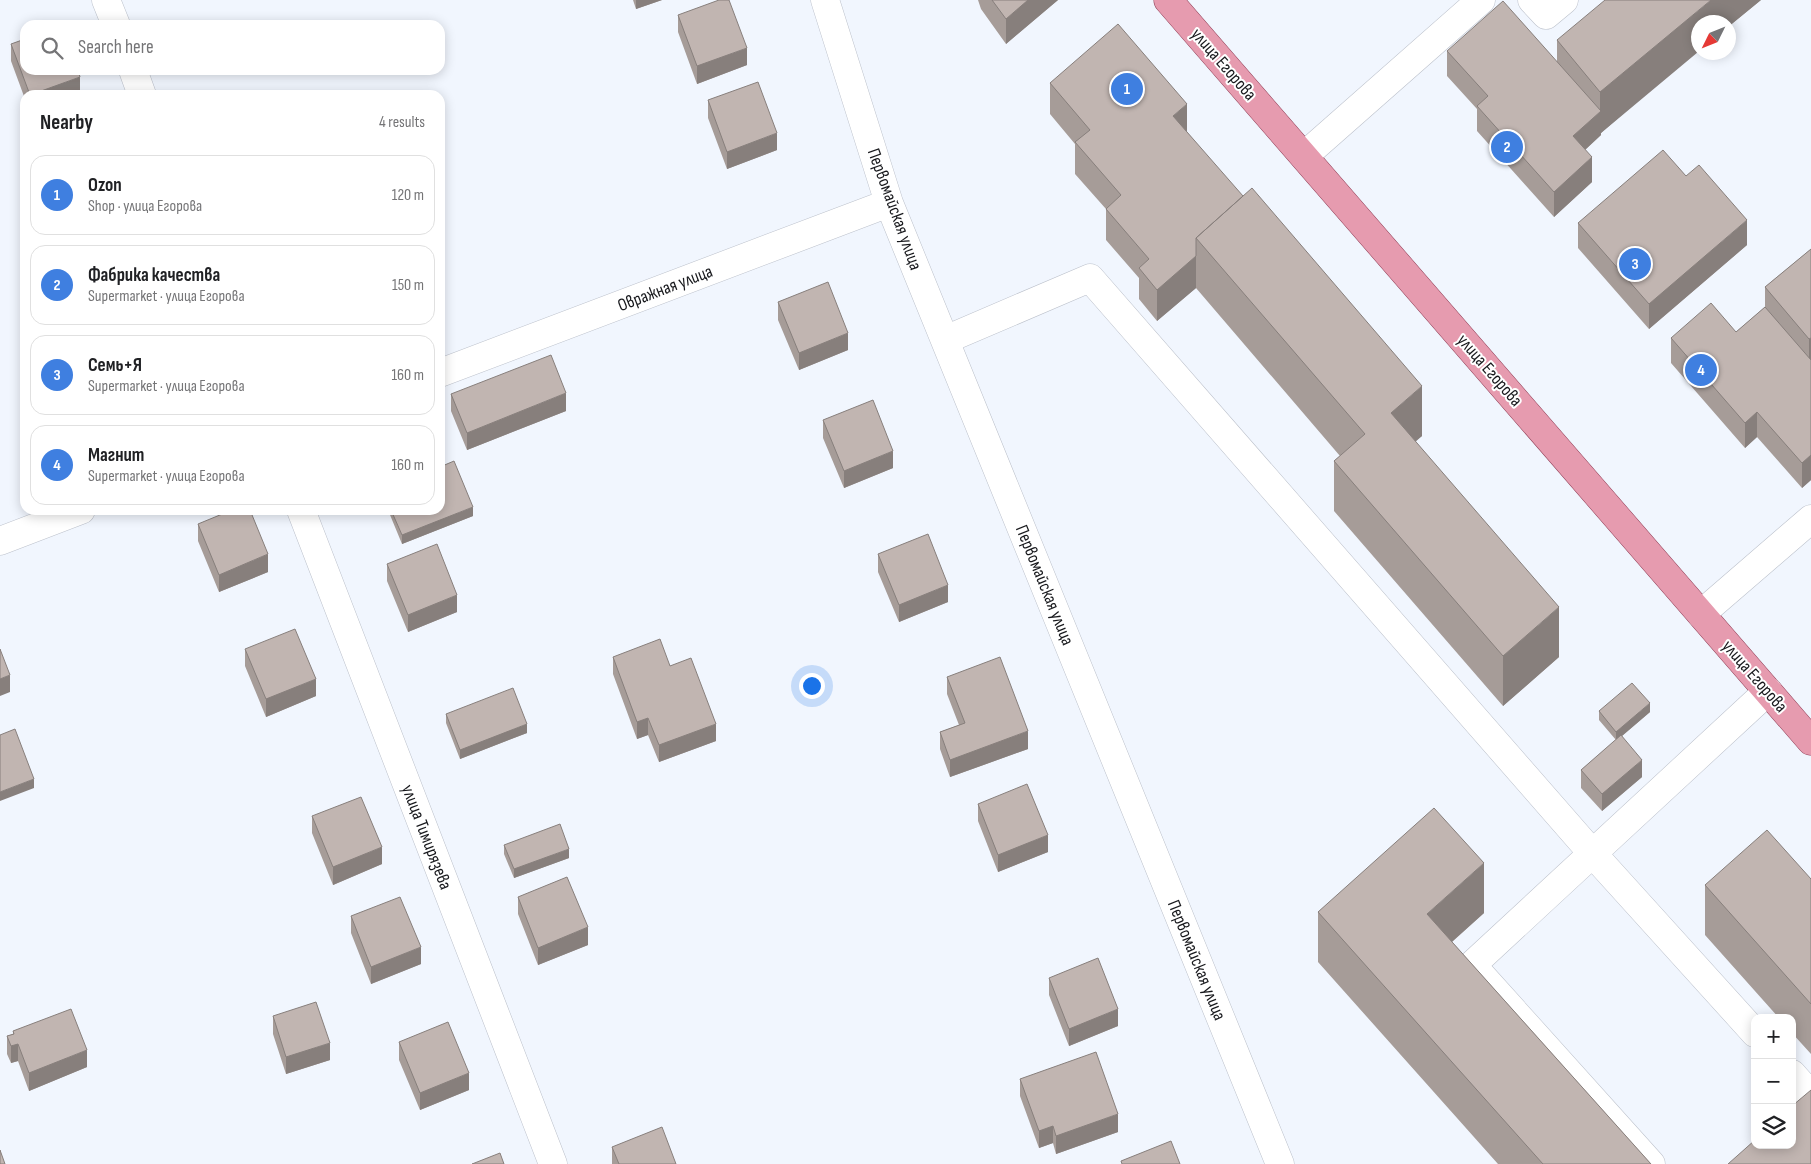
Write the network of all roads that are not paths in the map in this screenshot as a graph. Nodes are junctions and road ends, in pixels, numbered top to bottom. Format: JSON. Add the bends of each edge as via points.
{"nodes":[{"id":1,"x":106,"y":0,"type":"edge"},
{"id":2,"x":825,"y":0,"type":"edge"},
{"id":3,"x":1168,"y":0,"type":"edge"},
{"id":4,"x":1481,"y":0,"type":"edge"},
{"id":5,"x":1532,"y":0,"type":"edge"},
{"id":6,"x":1564,"y":0,"type":"edge"},
{"id":7,"x":114,"y":20,"type":"edge"},
{"id":8,"x":135,"y":75,"type":"edge"},
{"id":9,"x":140,"y":90,"type":"edge"},
{"id":10,"x":1304,"y":156,"type":"junction"},
{"id":11,"x":889,"y":203,"type":"junction"},
{"id":12,"x":945,"y":340,"type":"junction"},
{"id":13,"x":445,"y":371,"type":"edge"},
{"id":14,"x":68,"y":515,"type":"edge"},
{"id":15,"x":303,"y":515,"type":"edge"},
{"id":16,"x":1811,"y":519,"type":"edge"},
{"id":17,"x":0,"y":541,"type":"edge"},
{"id":18,"x":1700,"y":614,"type":"junction"},
{"id":19,"x":1768,"y":691,"type":"junction"},
{"id":20,"x":1811,"y":741,"type":"edge"},
{"id":21,"x":1594,"y":854,"type":"junction"},
{"id":22,"x":1751,"y":1029,"type":"edge"},
{"id":23,"x":1796,"y":1079,"type":"edge"},
{"id":24,"x":1796,"y":1107,"type":"edge"},
{"id":25,"x":552,"y":1164,"type":"edge"},
{"id":26,"x":1280,"y":1164,"type":"edge"},
{"id":27,"x":1651,"y":1164,"type":"edge"}],
"edges":[{"from":1,"to":7,"type":"street"},
{"from":2,"to":11,"type":"street","name":"Первомайская улица"},
{"from":3,"to":10,"type":"main road","name":"улица Егорова"},
{"from":4,"to":10,"type":"street"},
{"from":5,"to":6,"type":"street","via":[[1546,16]]},
{"from":8,"to":9,"type":"street"},
{"from":10,"to":18,"type":"main road","name":"улица Егорова"},
{"from":11,"to":12,"type":"street","name":"Первомайская улица"},
{"from":11,"to":13,"type":"street","name":"Овражная улица"},
{"from":12,"to":21,"type":"street","via":[[1090,278]]},
{"from":12,"to":26,"type":"street","name":"Первомайская улица"},
{"from":14,"to":17,"type":"street"},
{"from":15,"to":25,"type":"street","name":"улица Тимирязева"},
{"from":16,"to":18,"type":"street"},
{"from":18,"to":19,"type":"main road","name":"улица Егорова"},
{"from":19,"to":20,"type":"main road","name":"улица Егорова"},
{"from":19,"to":21,"type":"street"},
{"from":21,"to":22,"type":"street"},
{"from":21,"to":27,"type":"street","via":[[1472,964]]},
{"from":23,"to":24,"type":"street","via":[[1810,1095]]}]}
